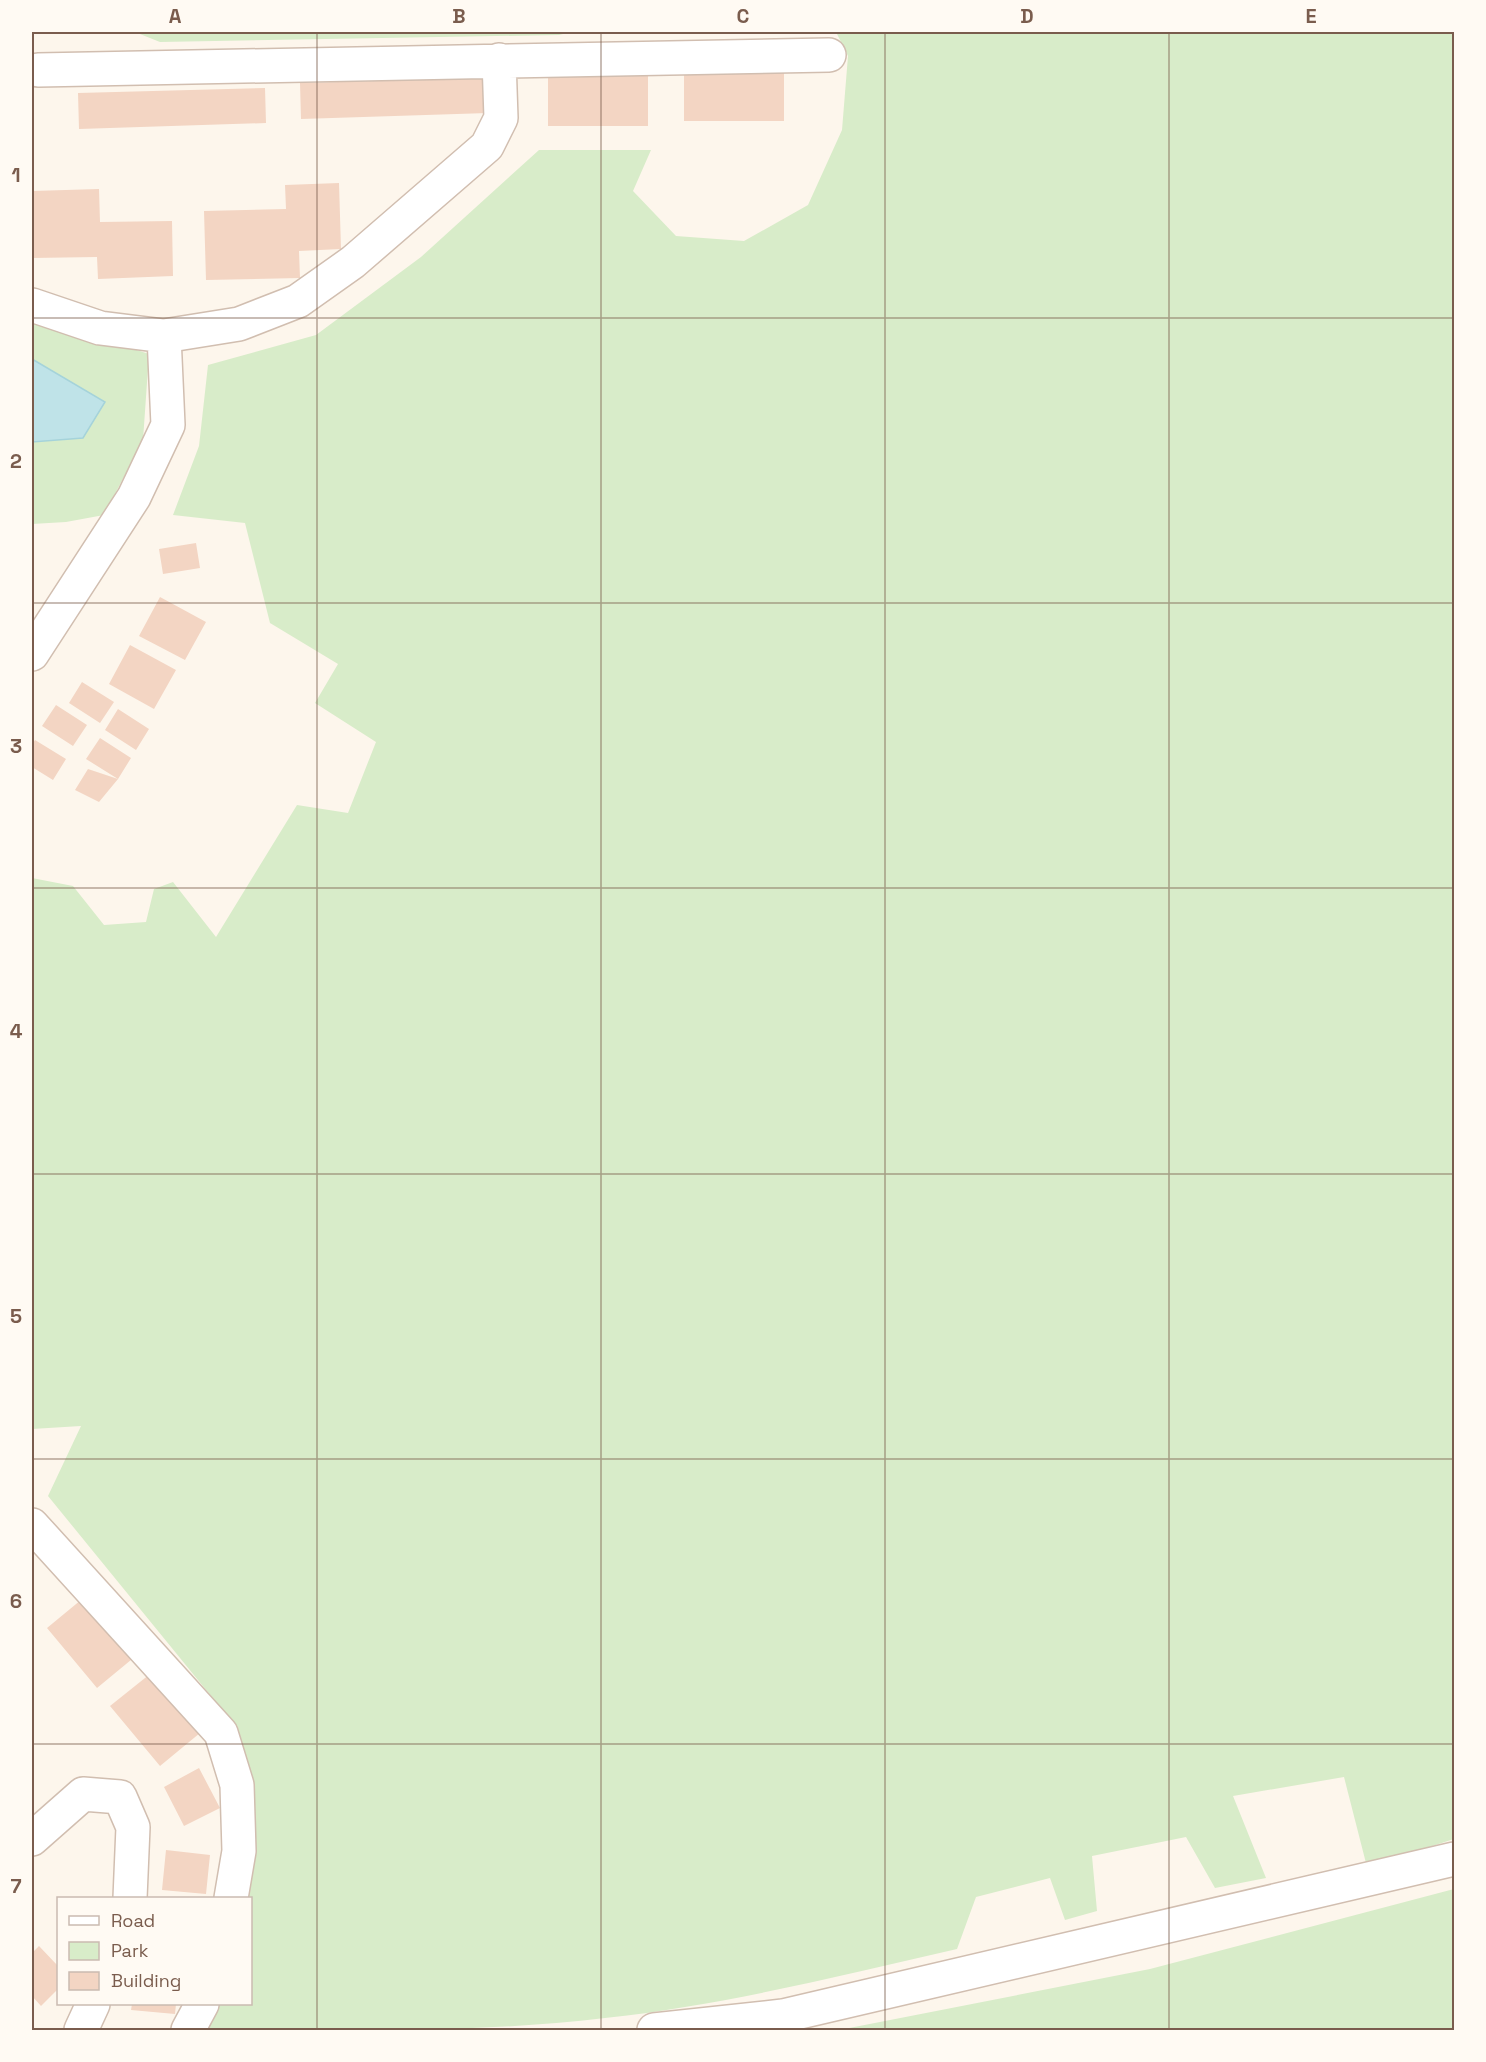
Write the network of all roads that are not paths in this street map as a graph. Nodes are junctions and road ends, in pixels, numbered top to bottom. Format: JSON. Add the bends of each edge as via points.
{"nodes":[{"id":1,"x":829,"y":55,"type":"dead end"},
{"id":2,"x":499,"y":60,"type":"junction"},
{"id":3,"x":38,"y":70,"type":"dead end"},
{"id":4,"x":32,"y":305,"type":"edge"},
{"id":5,"x":164,"y":336,"type":"junction"},
{"id":6,"x":33,"y":646,"type":"edge"},
{"id":7,"x":32,"y":1525,"type":"edge"},
{"id":8,"x":32,"y":1839,"type":"edge"},
{"id":9,"x":1455,"y":1859,"type":"edge"},
{"id":10,"x":130,"y":1897,"type":"edge"},
{"id":11,"x":231,"y":1897,"type":"edge"},
{"id":12,"x":93,"y":2005,"type":"edge"},
{"id":13,"x":201,"y":2005,"type":"edge"},
{"id":14,"x":81,"y":2031,"type":"edge"},
{"id":15,"x":188,"y":2031,"type":"edge"},
{"id":16,"x":654,"y":2031,"type":"edge"}],
"edges":[{"from":1,"to":2,"type":"street"},
{"from":2,"to":3,"type":"street"},
{"from":2,"to":5,"type":"street","via":[[501,118],[487,146],[354,262],[298,301],[239,324]]},
{"from":4,"to":5,"type":"street","via":[[100,328]]},
{"from":5,"to":6,"type":"street","via":[[168,425],[134,497]]},
{"from":7,"to":11,"type":"street","via":[[221,1733],[237,1785],[239,1851]]},
{"from":8,"to":10,"type":"street","via":[[83,1794],[120,1797],[133,1827]]},
{"from":9,"to":16,"type":"street","via":[[783,2016]]},
{"from":12,"to":14,"type":"street"},
{"from":13,"to":15,"type":"street"}]}
